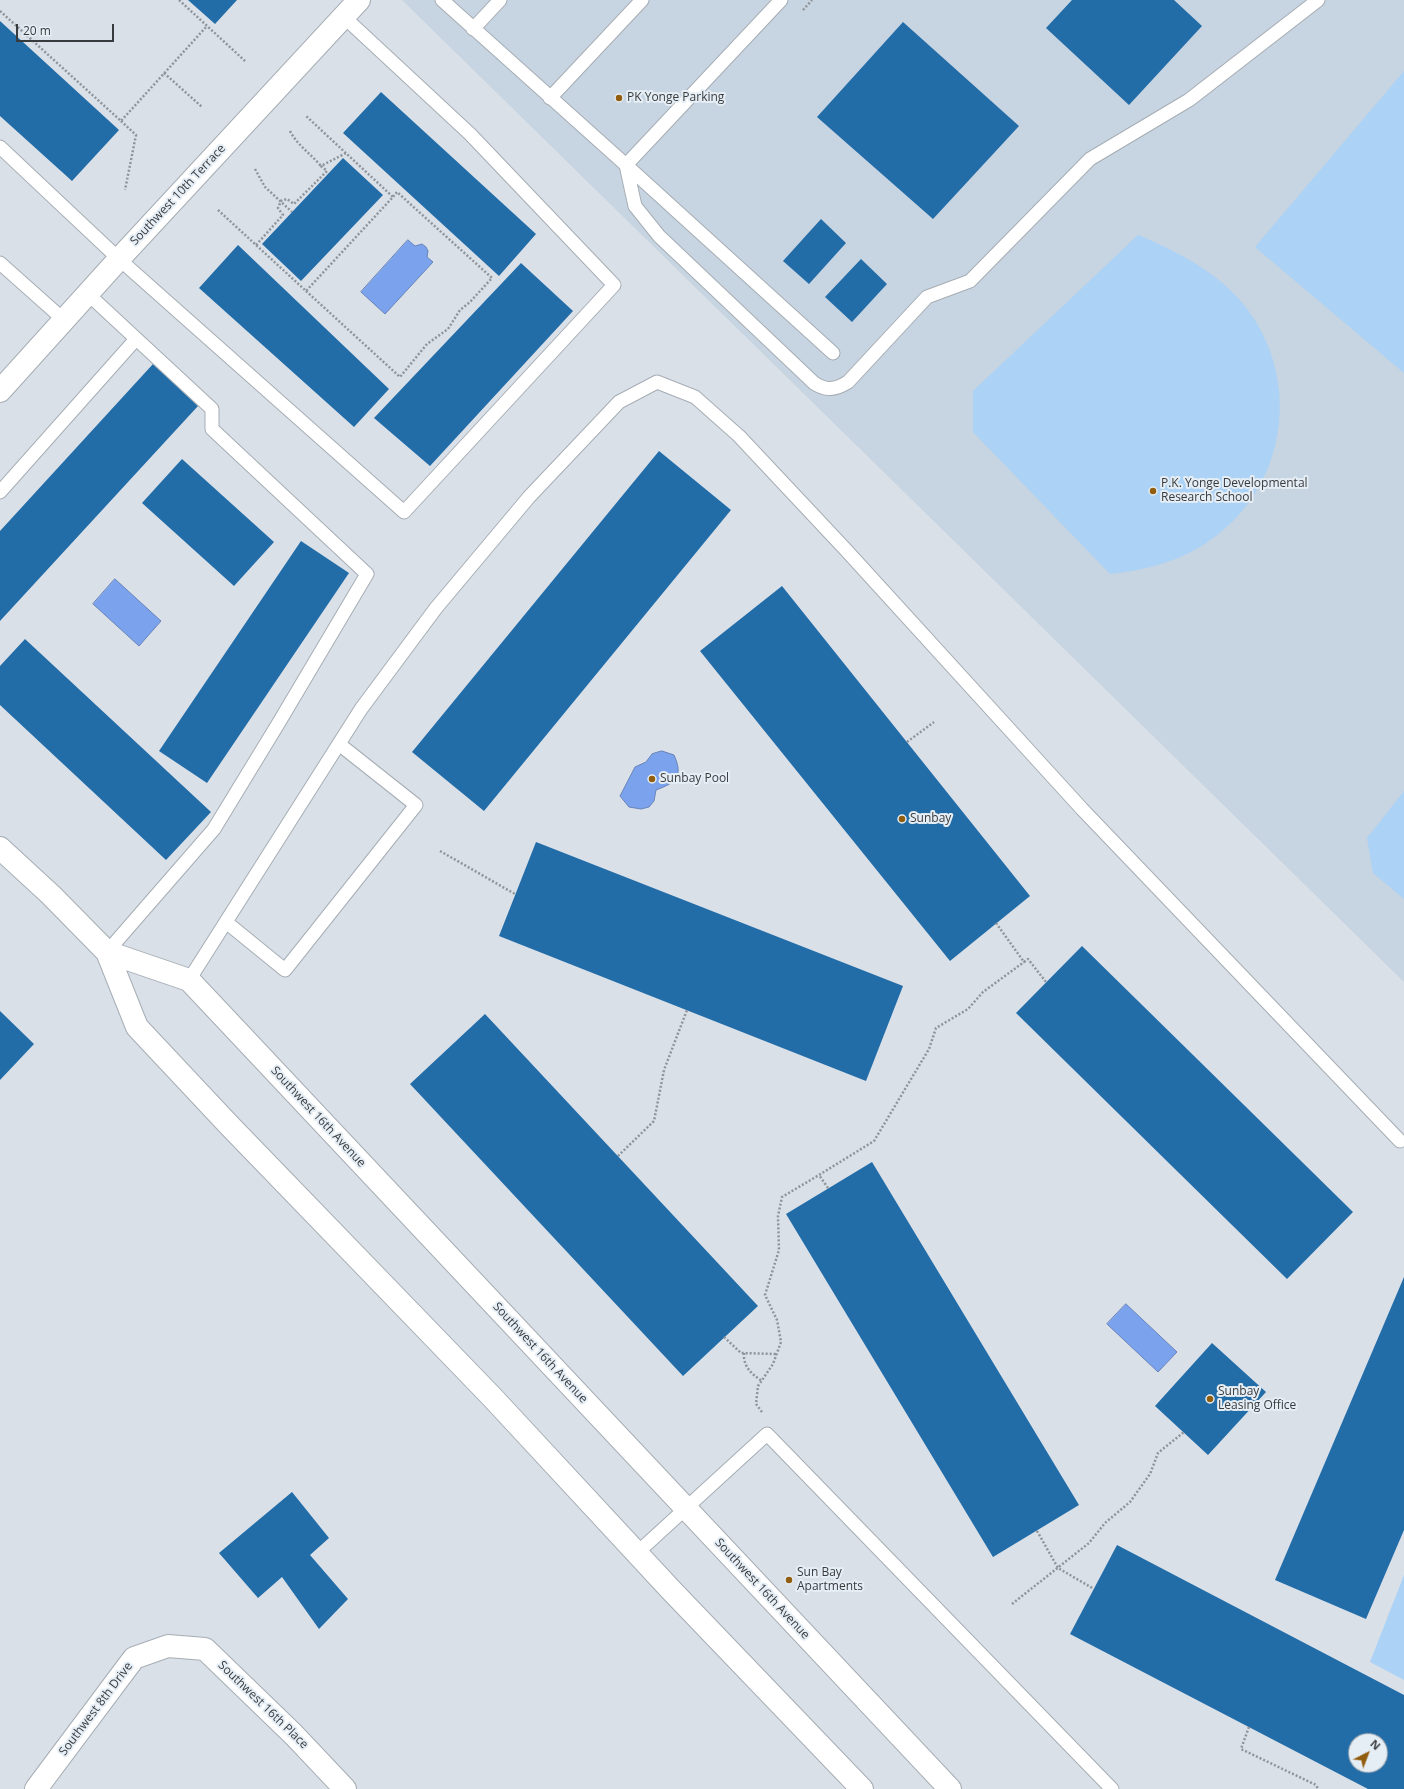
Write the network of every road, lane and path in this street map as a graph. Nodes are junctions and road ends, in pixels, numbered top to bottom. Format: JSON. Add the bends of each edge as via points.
{"nodes":[{"id":1,"x":179,"y":0,"type":"edge"},
{"id":2,"x":359,"y":0,"type":"edge"},
{"id":3,"x":442,"y":0,"type":"edge"},
{"id":4,"x":500,"y":0,"type":"edge"},
{"id":5,"x":642,"y":0,"type":"edge"},
{"id":6,"x":781,"y":0,"type":"edge"},
{"id":7,"x":1318,"y":0,"type":"edge"},
{"id":8,"x":0,"y":11,"type":"edge"},
{"id":9,"x":343,"y":16,"type":"junction"},
{"id":10,"x":207,"y":26,"type":"junction"},
{"id":11,"x":473,"y":29,"type":"junction"},
{"id":12,"x":245,"y":61,"type":"dead end"},
{"id":13,"x":164,"y":73,"type":"junction"},
{"id":14,"x":550,"y":98,"type":"junction"},
{"id":15,"x":202,"y":107,"type":"dead end"},
{"id":16,"x":305,"y":115,"type":"dead end"},
{"id":17,"x":121,"y":121,"type":"junction"},
{"id":18,"x":290,"y":131,"type":"dead end"},
{"id":19,"x":0,"y":147,"type":"edge"},
{"id":20,"x":346,"y":153,"type":"junction"},
{"id":21,"x":626,"y":165,"type":"junction"},
{"id":22,"x":321,"y":166,"type":"junction"},
{"id":23,"x":255,"y":169,"type":"dead end"},
{"id":24,"x":125,"y":190,"type":"dead end"},
{"id":25,"x":393,"y":197,"type":"junction"},
{"id":26,"x":281,"y":201,"type":"junction"},
{"id":27,"x":218,"y":210,"type":"dead end"},
{"id":28,"x":292,"y":212,"type":"dead end"},
{"id":29,"x":256,"y":245,"type":"junction"},
{"id":30,"x":118,"y":259,"type":"junction"},
{"id":31,"x":0,"y":263,"type":"edge"},
{"id":32,"x":306,"y":291,"type":"junction"},
{"id":33,"x":88,"y":294,"type":"junction"},
{"id":34,"x":64,"y":320,"type":"junction"},
{"id":35,"x":136,"y":339,"type":"junction"},
{"id":36,"x":833,"y":353,"type":"dead end"},
{"id":37,"x":0,"y":391,"type":"edge"},
{"id":38,"x":0,"y":492,"type":"edge"},
{"id":39,"x":934,"y":722,"type":"dead end"},
{"id":40,"x":907,"y":742,"type":"dead end"},
{"id":41,"x":339,"y":744,"type":"junction"},
{"id":42,"x":0,"y":848,"type":"edge"},
{"id":43,"x":440,"y":851,"type":"dead end"},
{"id":44,"x":515,"y":894,"type":"dead end"},
{"id":45,"x":226,"y":922,"type":"junction"},
{"id":46,"x":996,"y":924,"type":"dead end"},
{"id":47,"x":107,"y":952,"type":"junction"},
{"id":48,"x":1024,"y":962,"type":"junction"},
{"id":49,"x":189,"y":980,"type":"junction"},
{"id":50,"x":1046,"y":982,"type":"dead end"},
{"id":51,"x":687,"y":1010,"type":"dead end"},
{"id":52,"x":1400,"y":1141,"type":"dead end"},
{"id":53,"x":618,"y":1156,"type":"dead end"},
{"id":54,"x":819,"y":1175,"type":"junction"},
{"id":55,"x":828,"y":1188,"type":"dead end"},
{"id":56,"x":724,"y":1337,"type":"dead end"},
{"id":57,"x":744,"y":1353,"type":"junction"},
{"id":58,"x":776,"y":1354,"type":"junction"},
{"id":59,"x":762,"y":1381,"type":"junction"},
{"id":60,"x":764,"y":1414,"type":"dead end"},
{"id":61,"x":1184,"y":1432,"type":"dead end"},
{"id":62,"x":686,"y":1508,"type":"junction"},
{"id":63,"x":1037,"y":1531,"type":"dead end"},
{"id":64,"x":637,"y":1553,"type":"junction"},
{"id":65,"x":1058,"y":1568,"type":"junction"},
{"id":66,"x":1094,"y":1589,"type":"dead end"},
{"id":67,"x":1012,"y":1604,"type":"dead end"},
{"id":68,"x":168,"y":1646,"type":"joint"},
{"id":69,"x":1249,"y":1728,"type":"dead end"},
{"id":70,"x":36,"y":1789,"type":"edge"},
{"id":71,"x":345,"y":1789,"type":"edge"},
{"id":72,"x":862,"y":1789,"type":"edge"},
{"id":73,"x":950,"y":1789,"type":"edge"},
{"id":74,"x":1112,"y":1789,"type":"edge"},
{"id":75,"x":1318,"y":1789,"type":"edge"}],
"edges":[{"from":1,"to":10,"type":"path"},
{"from":2,"to":9,"type":"main road","name":"Southwest 10th Terrace"},
{"from":3,"to":11,"type":"lane"},
{"from":4,"to":11,"type":"lane"},
{"from":5,"to":14,"type":"lane"},
{"from":6,"to":21,"type":"lane"},
{"from":7,"to":21,"type":"lane","via":[[1188,100],[1090,159],[970,281],[927,297],[848,382],[831,390],[814,383],[659,236],[635,206]]},
{"from":8,"to":17,"type":"path"},
{"from":9,"to":30,"type":"main road","name":"Southwest 10th Terrace"},
{"from":9,"to":30,"type":"lane","via":[[470,134],[614,285],[404,512]]},
{"from":10,"to":12,"type":"path"},
{"from":10,"to":13,"type":"path"},
{"from":11,"to":14,"type":"lane"},
{"from":13,"to":15,"type":"path"},
{"from":13,"to":17,"type":"path"},
{"from":14,"to":21,"type":"lane"},
{"from":16,"to":20,"type":"path"},
{"from":17,"to":24,"type":"path","via":[[136,135]]},
{"from":18,"to":22,"type":"path","via":[[296,141]]},
{"from":19,"to":30,"type":"lane"},
{"from":20,"to":22,"type":"path"},
{"from":20,"to":25,"type":"path"},
{"from":21,"to":36,"type":"lane"},
{"from":22,"to":26,"type":"path","via":[[327,171],[294,204],[287,199]]},
{"from":23,"to":26,"type":"path","via":[[264,187]]},
{"from":25,"to":32,"type":"path"},
{"from":25,"to":32,"type":"path","via":[[397,192],[492,278],[460,310],[448,329],[427,344],[400,377]]},
{"from":26,"to":28,"type":"path"},
{"from":26,"to":29,"type":"path","via":[[278,208],[283,215]]},
{"from":27,"to":29,"type":"path"},
{"from":29,"to":32,"type":"path"},
{"from":30,"to":33,"type":"main road","name":"Southwest 10th Terrace"},
{"from":31,"to":34,"type":"lane"},
{"from":33,"to":34,"type":"main road","name":"Southwest 10th Terrace"},
{"from":33,"to":35,"type":"lane"},
{"from":34,"to":37,"type":"main road","name":"Southwest 10th Terrace"},
{"from":35,"to":38,"type":"lane"},
{"from":35,"to":47,"type":"lane","via":[[212,409],[212,429],[368,574],[214,829]]},
{"from":39,"to":40,"type":"path"},
{"from":41,"to":45,"type":"lane"},
{"from":41,"to":45,"type":"lane","via":[[416,805],[285,970]]},
{"from":41,"to":52,"type":"lane","via":[[361,709],[436,608],[529,497],[619,402],[657,382],[695,397],[739,436],[1082,809]]},
{"from":42,"to":47,"type":"main road","name":"Southwest 16th Avenue"},
{"from":43,"to":44,"type":"path"},
{"from":45,"to":49,"type":"lane"},
{"from":46,"to":48,"type":"path"},
{"from":47,"to":49,"type":"main road","name":"Southwest 16th Avenue"},
{"from":47,"to":64,"type":"main road","name":"Southwest 16th Avenue","via":[[137,1027],[492,1397]]},
{"from":48,"to":50,"type":"path","via":[[1028,959]]},
{"from":48,"to":54,"type":"path","via":[[983,992],[968,1009],[936,1028],[928,1049],[874,1141]]},
{"from":49,"to":62,"type":"main road","name":"Southwest 16th Avenue"},
{"from":51,"to":53,"type":"path","via":[[664,1070],[654,1121]]},
{"from":54,"to":55,"type":"path"},
{"from":54,"to":58,"type":"path","via":[[782,1197],[778,1216],[779,1250],[764,1295],[777,1320],[781,1342]]},
{"from":56,"to":57,"type":"path"},
{"from":57,"to":58,"type":"path"},
{"from":57,"to":59,"type":"path","via":[[749,1371]]},
{"from":58,"to":59,"type":"path"},
{"from":59,"to":60,"type":"path","via":[[758,1386],[756,1404]]},
{"from":61,"to":65,"type":"path","via":[[1158,1454],[1150,1474],[1130,1502],[1105,1523],[1089,1543]]},
{"from":62,"to":64,"type":"lane"},
{"from":62,"to":73,"type":"main road","name":"Southwest 16th Avenue"},
{"from":62,"to":74,"type":"lane","via":[[767,1434]]},
{"from":63,"to":65,"type":"path"},
{"from":64,"to":72,"type":"main road","name":"Southwest 16th Avenue"},
{"from":65,"to":66,"type":"path"},
{"from":65,"to":67,"type":"path"},
{"from":68,"to":70,"type":"main road","name":"Southwest 8th Drive","via":[[134,1658]]},
{"from":68,"to":71,"type":"main road","name":"Southwest 16th Place","via":[[205,1650],[294,1735]]},
{"from":69,"to":75,"type":"path","via":[[1241,1749],[1316,1785]]}]}
